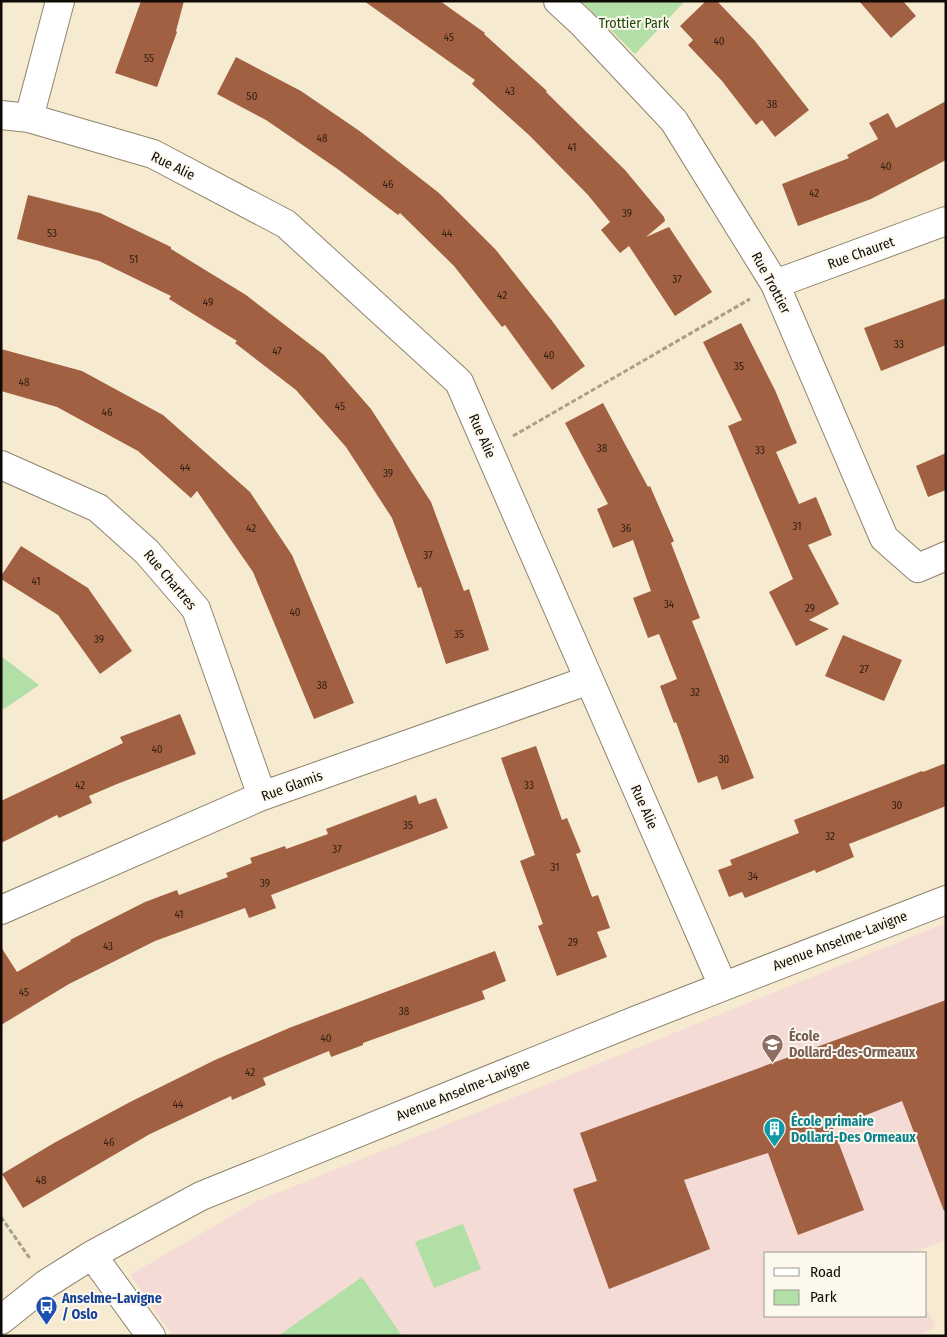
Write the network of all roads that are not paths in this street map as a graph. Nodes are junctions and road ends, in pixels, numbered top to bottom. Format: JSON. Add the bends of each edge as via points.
{"nodes":[{"id":1,"x":60,"y":1,"type":"edge"},
{"id":2,"x":558,"y":1,"type":"edge"},
{"id":3,"x":1,"y":115,"type":"edge"},
{"id":4,"x":29,"y":118,"type":"junction"},
{"id":5,"x":946,"y":222,"type":"edge"},
{"id":6,"x":775,"y":284,"type":"junction"},
{"id":7,"x":1,"y":465,"type":"edge"},
{"id":8,"x":946,"y":556,"type":"edge"},
{"id":9,"x":589,"y":680,"type":"junction"},
{"id":10,"x":262,"y":796,"type":"junction"},
{"id":11,"x":946,"y":900,"type":"edge"},
{"id":12,"x":1,"y":910,"type":"edge"},
{"id":13,"x":723,"y":986,"type":"junction"},
{"id":14,"x":92,"y":1255,"type":"junction"},
{"id":15,"x":1,"y":1320,"type":"edge"},
{"id":16,"x":151,"y":1336,"type":"edge"}],
"edges":[{"from":1,"to":4,"type":"street"},
{"from":2,"to":6,"type":"street","name":"Rue Trottier","via":[[674,121]]},
{"from":3,"to":4,"type":"street","name":"Rue Alie"},
{"from":4,"to":9,"type":"street","name":"Rue Alie","via":[[153,154],[286,224],[459,382]]},
{"from":5,"to":6,"type":"street","name":"Rue Chauret"},
{"from":6,"to":8,"type":"street","name":"Rue Trottier","via":[[884,538],[918,568]]},
{"from":7,"to":10,"type":"street","name":"Rue Chartres","via":[[98,508],[147,552],[196,609]]},
{"from":9,"to":10,"type":"street","name":"Rue Glamis"},
{"from":9,"to":13,"type":"street","name":"Rue Alie"},
{"from":10,"to":12,"type":"street","name":"Rue Glamis"},
{"from":11,"to":13,"type":"street","name":"Avenue Anselme-Lavigne"},
{"from":13,"to":14,"type":"street","name":"Avenue Anselme-Lavigne","via":[[201,1196]]},
{"from":14,"to":15,"type":"street","name":"Avenue Anselme-Lavigne","via":[[46,1284]]},
{"from":14,"to":16,"type":"street"}]}
